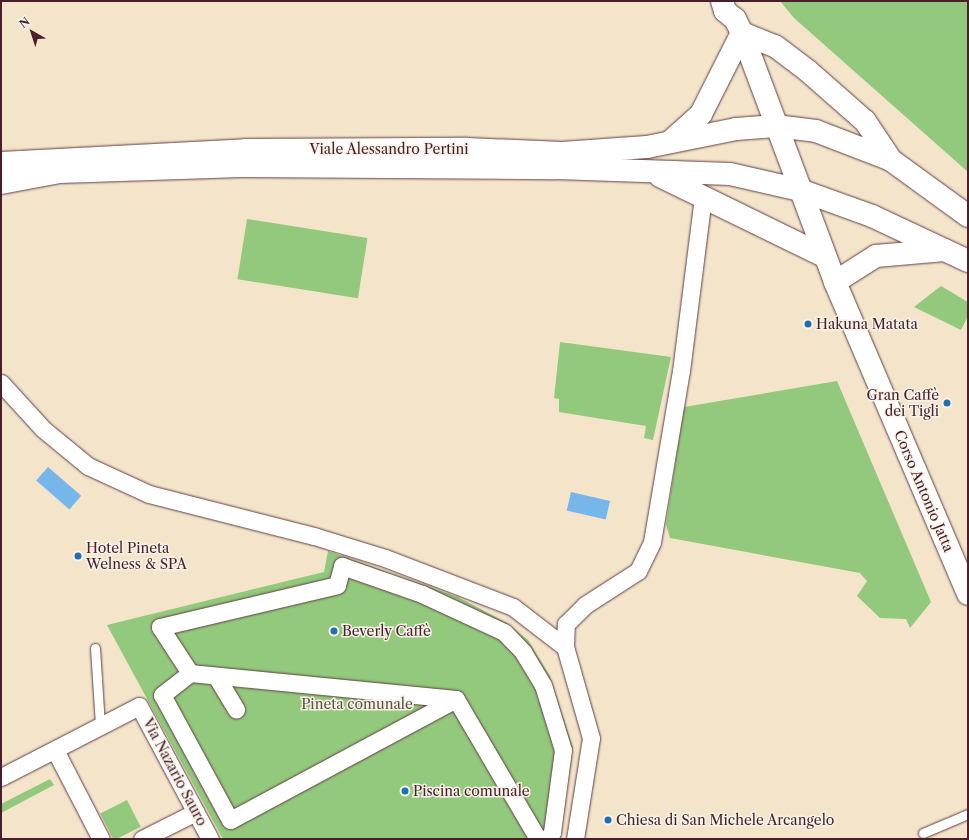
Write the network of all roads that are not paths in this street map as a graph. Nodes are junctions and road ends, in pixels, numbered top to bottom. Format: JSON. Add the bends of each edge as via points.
{"nodes":[{"id":1,"x":722,"y":1,"type":"edge"},
{"id":2,"x":738,"y":18,"type":"edge"},
{"id":3,"x":776,"y":126,"type":"junction"},
{"id":4,"x":669,"y":143,"type":"junction"},
{"id":5,"x":891,"y":160,"type":"junction"},
{"id":6,"x":1,"y":163,"type":"edge"},
{"id":7,"x":654,"y":173,"type":"junction"},
{"id":8,"x":1,"y":183,"type":"edge"},
{"id":9,"x":800,"y":190,"type":"junction"},
{"id":10,"x":704,"y":197,"type":"junction"},
{"id":11,"x":968,"y":216,"type":"edge"},
{"id":12,"x":948,"y":250,"type":"junction"},
{"id":13,"x":824,"y":256,"type":"junction"},
{"id":14,"x":968,"y":261,"type":"edge"},
{"id":15,"x":835,"y":282,"type":"junction"},
{"id":16,"x":1,"y":383,"type":"edge"},
{"id":17,"x":968,"y":594,"type":"edge"},
{"id":18,"x":95,"y":648,"type":"dead end"},
{"id":19,"x":565,"y":648,"type":"junction"},
{"id":20,"x":190,"y":673,"type":"junction"},
{"id":21,"x":216,"y":676,"type":"junction"},
{"id":22,"x":456,"y":700,"type":"junction"},
{"id":23,"x":236,"y":709,"type":"dead end"},
{"id":24,"x":100,"y":726,"type":"junction"},
{"id":25,"x":55,"y":750,"type":"junction"},
{"id":26,"x":1,"y":777,"type":"edge"},
{"id":27,"x":224,"y":810,"type":"junction"},
{"id":28,"x":968,"y":814,"type":"edge"},
{"id":29,"x":198,"y":817,"type":"junction"},
{"id":30,"x":923,"y":833,"type":"dead end"},
{"id":31,"x":102,"y":839,"type":"edge"},
{"id":32,"x":142,"y":839,"type":"edge"},
{"id":33,"x":210,"y":839,"type":"edge"},
{"id":34,"x":538,"y":839,"type":"edge"},
{"id":35,"x":548,"y":839,"type":"edge"},
{"id":36,"x":575,"y":839,"type":"edge"}],
"edges":[{"from":1,"to":2,"type":"main road","via":[[725,11]]},
{"from":2,"to":3,"type":"main road"},
{"from":2,"to":4,"type":"main road","via":[[702,114]]},
{"from":2,"to":5,"type":"main road","via":[[808,72],[865,121]]},
{"from":3,"to":4,"type":"main road","name":"Viale Alessandro Pertini","via":[[736,129]]},
{"from":3,"to":5,"type":"main road","name":"Viale Alessandro Pertini","via":[[816,131]]},
{"from":3,"to":9,"type":"main road"},
{"from":4,"to":6,"type":"main road","name":"Viale Alessandro Pertini","via":[[562,153],[467,149],[246,150]]},
{"from":5,"to":11,"type":"main road","name":"Viale Alessandro Pertini"},
{"from":7,"to":8,"type":"main road","name":"Viale Alessandro Pertini","via":[[556,168],[242,166],[60,172]]},
{"from":7,"to":9,"type":"main road","name":"Viale Alessandro Pertini","via":[[730,174]]},
{"from":7,"to":10,"type":"main road","name":"Viale Alessandro Pertini"},
{"from":9,"to":12,"type":"main road","name":"Viale Alessandro Pertini","via":[[872,216]]},
{"from":9,"to":13,"type":"main road"},
{"from":10,"to":13,"type":"main road","name":"Viale Alessandro Pertini"},
{"from":10,"to":19,"type":"street","via":[[680,370],[652,542],[638,571],[585,605],[566,624]]},
{"from":12,"to":14,"type":"main road","name":"Viale Alessandro Pertini"},
{"from":12,"to":15,"type":"main road","via":[[876,256]]},
{"from":13,"to":15,"type":"main road","name":"Corso Antonio Jatta"},
{"from":15,"to":17,"type":"main road","name":"Corso Antonio Jatta"},
{"from":16,"to":19,"type":"street","via":[[43,429],[88,466],[149,494],[314,536],[385,558],[513,607]]},
{"from":18,"to":24,"type":"lane"},
{"from":19,"to":36,"type":"street","via":[[591,738]]},
{"from":20,"to":21,"type":"street"},
{"from":20,"to":27,"type":"street","via":[[162,695]]},
{"from":20,"to":35,"type":"street","via":[[160,627],[337,585],[342,566],[422,594],[497,629],[523,652],[543,685],[563,750],[552,832]]},
{"from":21,"to":22,"type":"street"},
{"from":21,"to":23,"type":"street"},
{"from":22,"to":27,"type":"street","via":[[230,820]]},
{"from":22,"to":34,"type":"street"},
{"from":24,"to":25,"type":"street"},
{"from":24,"to":29,"type":"street","name":"Via Nazario Sauro","via":[[140,706]]},
{"from":25,"to":26,"type":"street"},
{"from":25,"to":31,"type":"street"},
{"from":27,"to":29,"type":"street"},
{"from":28,"to":30,"type":"lane"},
{"from":29,"to":32,"type":"street"},
{"from":29,"to":33,"type":"street","name":"Via Nazario Sauro"}]}
